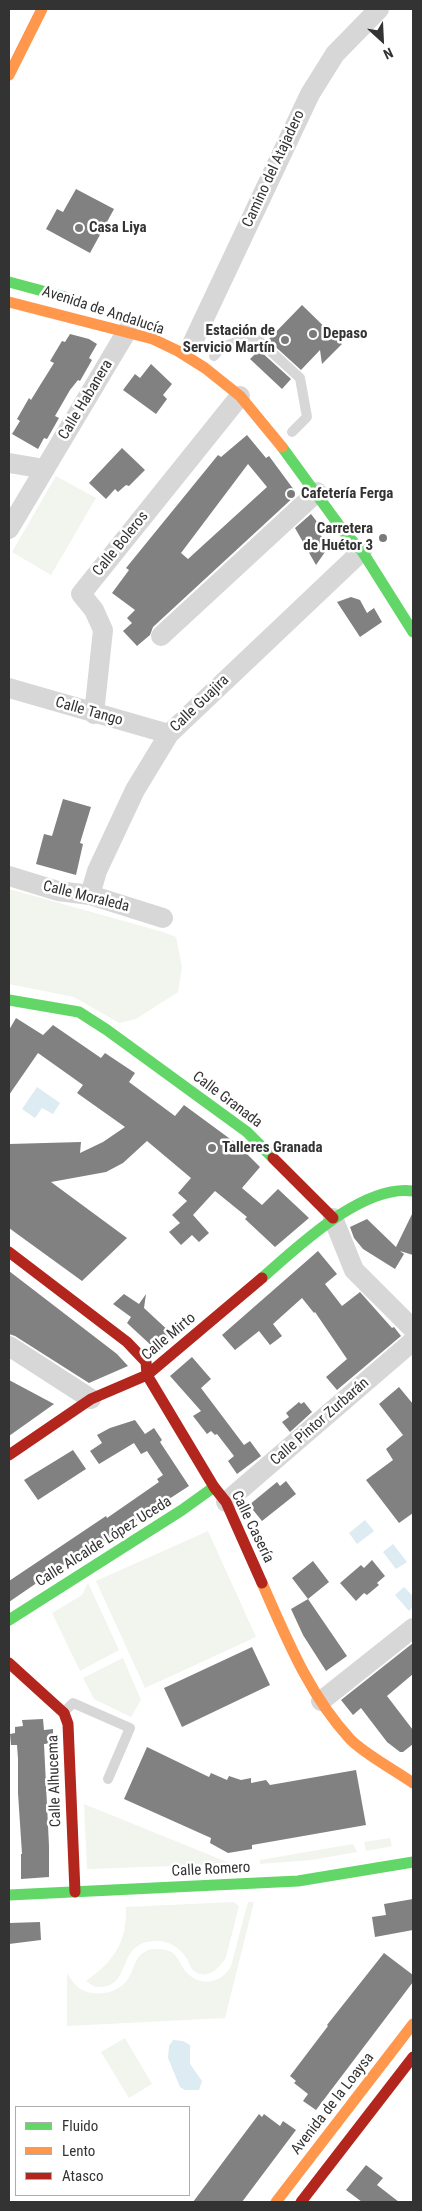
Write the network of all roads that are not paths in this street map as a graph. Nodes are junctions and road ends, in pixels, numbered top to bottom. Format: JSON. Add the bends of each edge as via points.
{"nodes":[{"id":1,"x":42,"y":9,"type":"edge"},
{"id":2,"x":379,"y":9,"type":"edge"},
{"id":3,"x":9,"y":75,"type":"edge"},
{"id":4,"x":9,"y":282,"type":"edge"},
{"id":5,"x":9,"y":292,"type":"edge"},
{"id":6,"x":80,"y":301,"type":"dead end"},
{"id":7,"x":9,"y":302,"type":"edge"},
{"id":8,"x":72,"y":317,"type":"junction"},
{"id":9,"x":134,"y":328,"type":"junction"},
{"id":10,"x":202,"y":350,"type":"joint"},
{"id":11,"x":240,"y":396,"type":"junction"},
{"id":12,"x":292,"y":432,"type":"joint"},
{"id":13,"x":9,"y":463,"type":"edge"},
{"id":14,"x":45,"y":469,"type":"junction"},
{"id":15,"x":323,"y":487,"type":"junction"},
{"id":16,"x":338,"y":504,"type":"dead end"},
{"id":17,"x":9,"y":528,"type":"edge"},
{"id":18,"x":362,"y":551,"type":"junction"},
{"id":19,"x":413,"y":632,"type":"edge"},
{"id":20,"x":161,"y":636,"type":"dead end"},
{"id":21,"x":9,"y":688,"type":"edge"},
{"id":22,"x":94,"y":714,"type":"junction"},
{"id":23,"x":169,"y":734,"type":"junction"},
{"id":24,"x":9,"y":876,"type":"edge"},
{"id":25,"x":90,"y":895,"type":"junction"},
{"id":26,"x":163,"y":918,"type":"dead end"},
{"id":27,"x":9,"y":1000,"type":"edge"},
{"id":28,"x":413,"y":1191,"type":"edge"},
{"id":29,"x":333,"y":1218,"type":"junction"},
{"id":30,"x":9,"y":1252,"type":"edge"},
{"id":31,"x":413,"y":1329,"type":"edge"},
{"id":32,"x":413,"y":1341,"type":"edge"},
{"id":33,"x":9,"y":1346,"type":"edge"},
{"id":34,"x":147,"y":1375,"type":"junction"},
{"id":35,"x":91,"y":1399,"type":"junction"},
{"id":36,"x":10,"y":1453,"type":"edge"},
{"id":37,"x":220,"y":1495,"type":"junction"},
{"id":38,"x":9,"y":1620,"type":"edge"},
{"id":39,"x":413,"y":1628,"type":"edge"},
{"id":40,"x":9,"y":1663,"type":"edge"},
{"id":41,"x":321,"y":1701,"type":"junction"},
{"id":42,"x":64,"y":1713,"type":"junction"},
{"id":43,"x":108,"y":1778,"type":"dead end"},
{"id":44,"x":413,"y":1784,"type":"edge"},
{"id":45,"x":413,"y":1862,"type":"edge"},
{"id":46,"x":75,"y":1892,"type":"junction"},
{"id":47,"x":9,"y":1895,"type":"edge"},
{"id":48,"x":413,"y":2024,"type":"edge"},
{"id":49,"x":413,"y":2058,"type":"edge"},
{"id":50,"x":276,"y":2202,"type":"edge"},
{"id":51,"x":301,"y":2202,"type":"edge"}],
"edges":[{"from":1,"to":3,"type":"street"},
{"from":2,"to":10,"type":"street","name":"Camino del Atajadero","via":[[335,54],[310,94]]},
{"from":4,"to":6,"type":"street","name":"Avenida de Andalucía"},
{"from":5,"to":8,"type":"street","via":[[55,304]]},
{"from":7,"to":8,"type":"street","name":"Avenida de Andalucía"},
{"from":8,"to":9,"type":"street","name":"Avenida de Andalucía"},
{"from":9,"to":11,"type":"street","name":"Avenida de Andalucía","via":[[205,368]]},
{"from":9,"to":14,"type":"street","name":"Calle Habanera"},
{"from":10,"to":12,"type":"lane","via":[[254,336],[300,378],[307,418]]},
{"from":11,"to":12,"type":"street","via":[[254,401],[278,427]]},
{"from":11,"to":15,"type":"street","name":"Avenida de Andalucía"},
{"from":11,"to":22,"type":"street","name":"Calle Boleros","via":[[81,594],[94,610],[103,630]]},
{"from":13,"to":14,"type":"street"},
{"from":14,"to":17,"type":"street","name":"Calle Habanera"},
{"from":15,"to":18,"type":"street","name":"Avenida de Andalucía","via":[[344,532]]},
{"from":15,"to":20,"type":"street"},
{"from":16,"to":18,"type":"street","name":"Avenida de Andalucía"},
{"from":18,"to":19,"type":"street","name":"Avenida de Andalucía"},
{"from":18,"to":23,"type":"street","name":"Calle Guajira"},
{"from":21,"to":22,"type":"street","name":"Calle Tango"},
{"from":22,"to":23,"type":"street","name":"Calle Tango"},
{"from":23,"to":25,"type":"street","name":"Calle Guajira","via":[[135,790],[97,871]]},
{"from":24,"to":25,"type":"street","name":"Calle Moraleda","via":[[58,891]]},
{"from":25,"to":26,"type":"street","name":"Calle Moraleda"},
{"from":27,"to":29,"type":"street","name":"Calle Granada","via":[[79,1012],[107,1030],[247,1132]]},
{"from":28,"to":29,"type":"street","via":[[382,1194]]},
{"from":29,"to":31,"type":"street","via":[[354,1270]]},
{"from":29,"to":34,"type":"street","name":"Calle Mirto"},
{"from":30,"to":34,"type":"street","name":"Calle Casería","via":[[127,1342],[146,1362]]},
{"from":32,"to":37,"type":"street","name":"Calle Pintor Zurbarán"},
{"from":33,"to":35,"type":"street"},
{"from":34,"to":35,"type":"street","name":"Calle Mirto"},
{"from":34,"to":37,"type":"street","name":"Calle Casería"},
{"from":35,"to":36,"type":"street","name":"Calle Mirto"},
{"from":37,"to":38,"type":"street","name":"Calle Alcalde López Uceda","via":[[182,1510]]},
{"from":37,"to":41,"type":"street","name":"Calle Casería","via":[[296,1659]]},
{"from":39,"to":41,"type":"street"},
{"from":40,"to":42,"type":"street","name":"Calle Alhucema"},
{"from":41,"to":44,"type":"street","name":"Calle Casería","via":[[351,1740]]},
{"from":42,"to":43,"type":"lane","via":[[73,1703],[130,1728]]},
{"from":42,"to":46,"type":"street","name":"Calle Alhucema","via":[[68,1724]]},
{"from":45,"to":46,"type":"street","name":"Calle Romero","via":[[298,1881]]},
{"from":46,"to":47,"type":"street","name":"Calle Romero"},
{"from":48,"to":50,"type":"street","name":"Avenida de la Loaysa"},
{"from":49,"to":51,"type":"street"}]}
